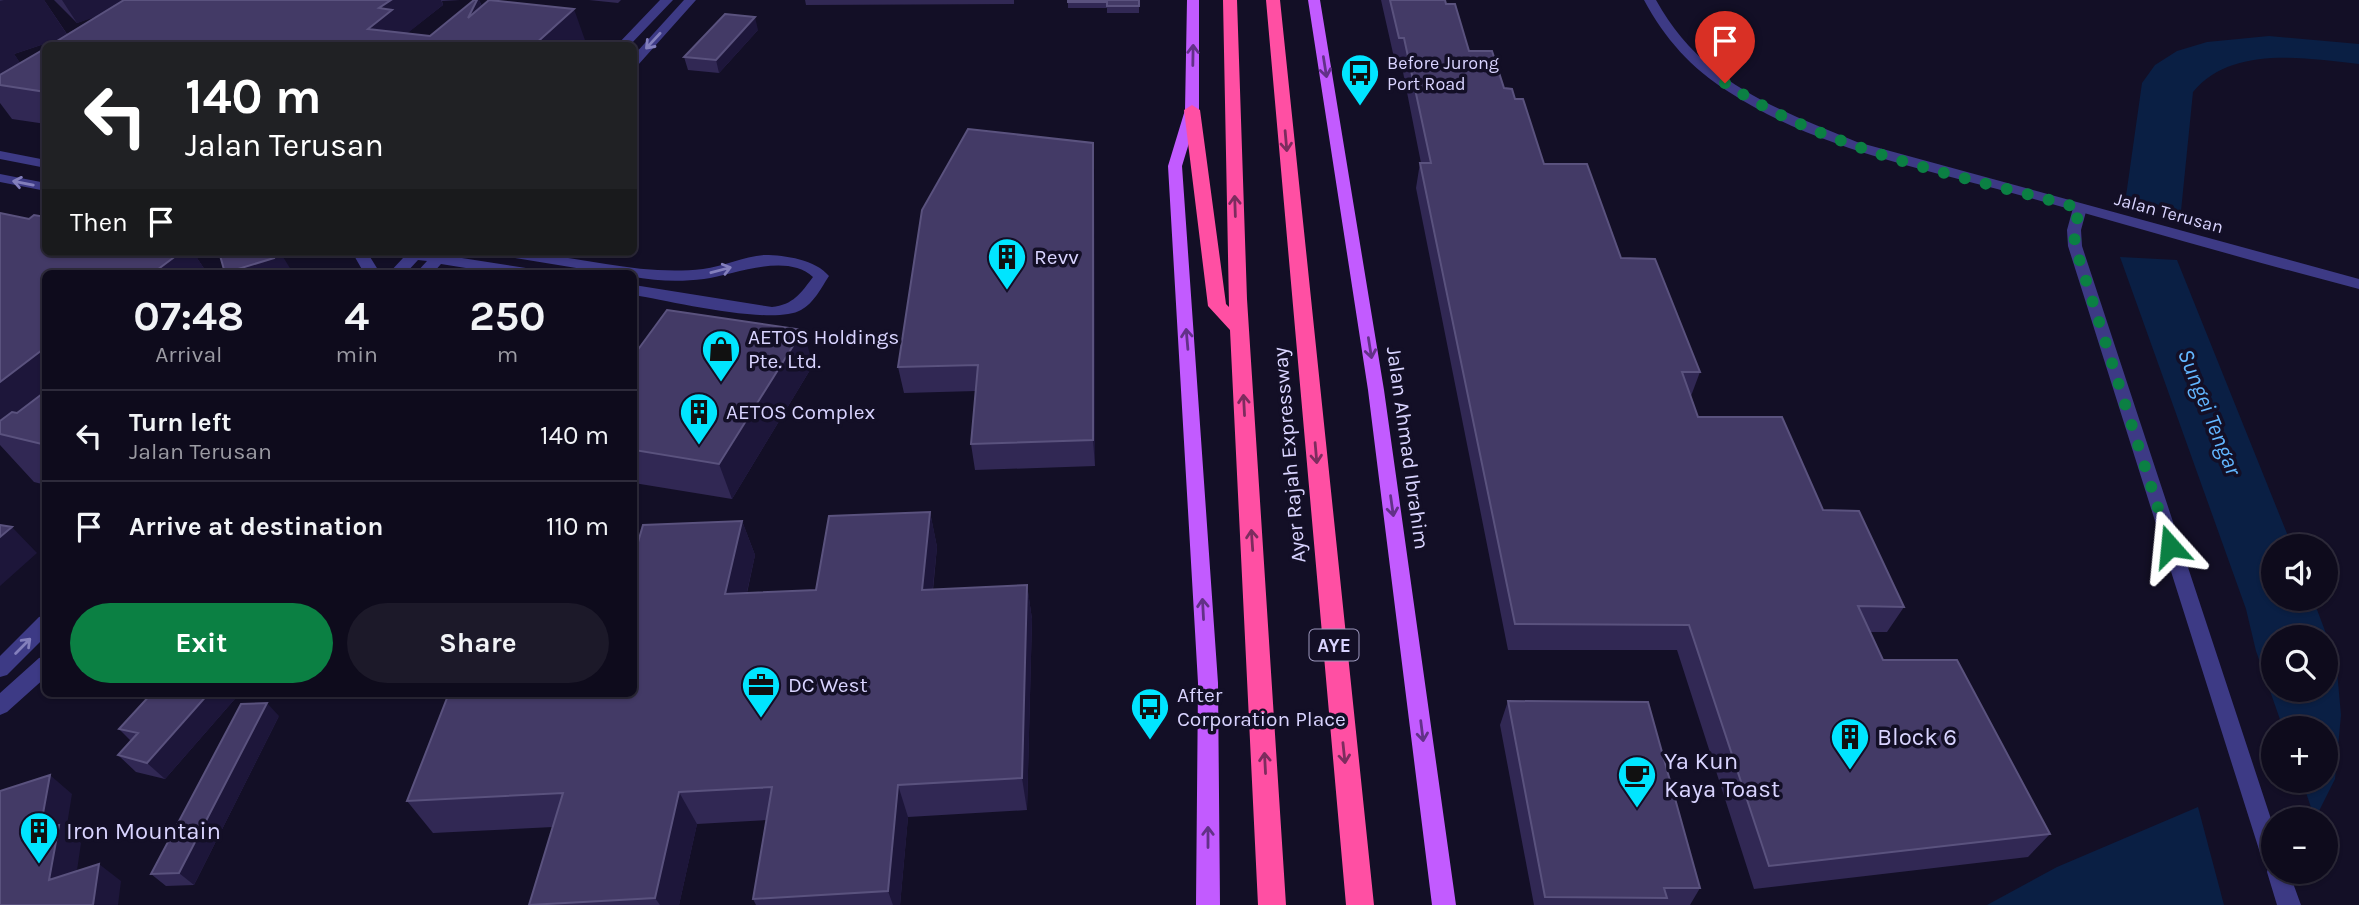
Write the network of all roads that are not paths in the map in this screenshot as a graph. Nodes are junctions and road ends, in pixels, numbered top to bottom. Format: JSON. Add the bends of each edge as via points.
{"nodes":[{"id":1,"x":667,"y":0,"type":"edge"},
{"id":2,"x":690,"y":0,"type":"edge"},
{"id":3,"x":1193,"y":0,"type":"edge"},
{"id":4,"x":1230,"y":0,"type":"edge"},
{"id":5,"x":1273,"y":0,"type":"edge"},
{"id":6,"x":1314,"y":0,"type":"edge"},
{"id":7,"x":1650,"y":0,"type":"edge"},
{"id":8,"x":626,"y":42,"type":"edge"},
{"id":9,"x":637,"y":59,"type":"edge"},
{"id":10,"x":1192,"y":110,"type":"junction"},
{"id":11,"x":0,"y":155,"type":"edge"},
{"id":12,"x":42,"y":163,"type":"edge"},
{"id":13,"x":0,"y":178,"type":"edge"},
{"id":14,"x":42,"y":186,"type":"edge"},
{"id":15,"x":2080,"y":208,"type":"junction"},
{"id":16,"x":413,"y":256,"type":"edge"},
{"id":17,"x":440,"y":256,"type":"edge"},
{"id":18,"x":445,"y":256,"type":"edge"},
{"id":19,"x":536,"y":256,"type":"edge"},
{"id":20,"x":400,"y":270,"type":"edge"},
{"id":21,"x":427,"y":270,"type":"edge"},
{"id":22,"x":495,"y":270,"type":"edge"},
{"id":23,"x":618,"y":270,"type":"edge"},
{"id":24,"x":637,"y":273,"type":"edge"},
{"id":25,"x":2359,"y":284,"type":"edge"},
{"id":26,"x":637,"y":290,"type":"edge"},
{"id":27,"x":1239,"y":328,"type":"junction"},
{"id":28,"x":42,"y":627,"type":"edge"},
{"id":29,"x":42,"y":668,"type":"edge"},
{"id":30,"x":0,"y":669,"type":"edge"},
{"id":31,"x":0,"y":706,"type":"edge"},
{"id":32,"x":2261,"y":822,"type":"edge"},
{"id":33,"x":2282,"y":884,"type":"edge"},
{"id":34,"x":1208,"y":905,"type":"edge"},
{"id":35,"x":1272,"y":905,"type":"edge"},
{"id":36,"x":1360,"y":905,"type":"edge"},
{"id":37,"x":1444,"y":905,"type":"edge"},
{"id":38,"x":2289,"y":905,"type":"edge"}],
"edges":[{"from":1,"to":8,"type":"street"},
{"from":2,"to":9,"type":"street","one_way":true},
{"from":10,"to":3,"type":"main road","one_way":true},
{"from":27,"to":4,"type":"highway","name":"Ayer Rajah Expressway","one_way":true},
{"from":5,"to":36,"type":"highway","name":"Ayer Rajah Expressway","number":"AYE","one_way":true},
{"from":6,"to":37,"type":"main road","name":"Jalan Ahmad Ibrahim","one_way":true,"via":[[1376,390]]},
{"from":7,"to":15,"type":"street","name":"Jalan Terusan","via":[[1657,17],[1690,58],[1773,111],[1852,145]]},
{"from":10,"to":27,"type":"highway","via":[[1217,306]]},
{"from":34,"to":10,"type":"main road","one_way":true,"via":[[1208,683],[1175,166]]},
{"from":11,"to":12,"type":"street"},
{"from":14,"to":13,"type":"street","one_way":true},
{"from":15,"to":25,"type":"street","name":"Jalan Terusan"},
{"from":15,"to":32,"type":"street","via":[[2075,246]]},
{"from":16,"to":20,"type":"street"},
{"from":17,"to":21,"type":"street"},
{"from":18,"to":22,"type":"street"},
{"from":19,"to":23,"type":"street","one_way":true},
{"from":24,"to":26,"type":"street","one_way":true,"via":[[704,274],[765,260],[811,267],[821,276],[801,305],[788,311]]},
{"from":35,"to":27,"type":"highway","name":"Ayer Rajah Expressway","one_way":true},
{"from":30,"to":28,"type":"street","one_way":true},
{"from":29,"to":31,"type":"street"},
{"from":33,"to":38,"type":"street"}]}
